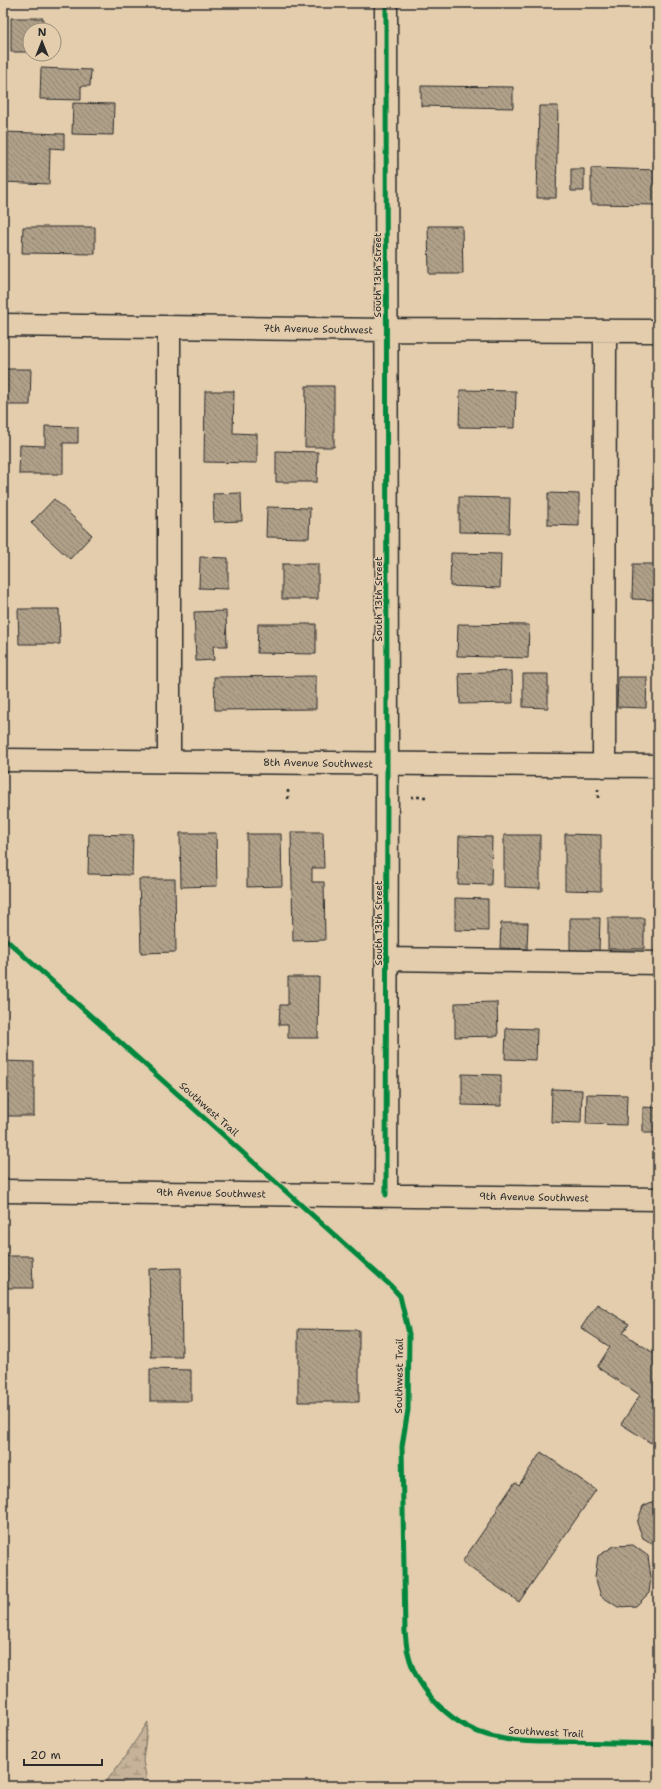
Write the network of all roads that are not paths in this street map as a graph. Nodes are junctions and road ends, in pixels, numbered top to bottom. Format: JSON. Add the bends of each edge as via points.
{"nodes":[{"id":1,"x":386,"y":3,"type":"edge"},
{"id":2,"x":3,"y":325,"type":"edge"},
{"id":3,"x":169,"y":327,"type":"junction"},
{"id":4,"x":387,"y":330,"type":"junction"},
{"id":5,"x":605,"y":331,"type":"junction"},
{"id":6,"x":658,"y":331,"type":"edge"},
{"id":7,"x":3,"y":760,"type":"edge"},
{"id":8,"x":169,"y":761,"type":"junction"},
{"id":9,"x":387,"y":764,"type":"junction"},
{"id":10,"x":604,"y":766,"type":"junction"},
{"id":11,"x":658,"y":766,"type":"edge"},
{"id":12,"x":387,"y":959,"type":"junction"},
{"id":13,"x":658,"y":963,"type":"edge"},
{"id":14,"x":3,"y":1191,"type":"edge"},
{"id":15,"x":386,"y":1195,"type":"junction"},
{"id":16,"x":658,"y":1199,"type":"edge"}],
"edges":[{"from":1,"to":4,"type":"street","name":"South 13th Street"},
{"from":2,"to":3,"type":"street","name":"7th Avenue Southwest"},
{"from":3,"to":4,"type":"street","name":"7th Avenue Southwest"},
{"from":3,"to":8,"type":"street"},
{"from":4,"to":5,"type":"street","name":"7th Avenue Southwest"},
{"from":4,"to":9,"type":"street","name":"South 13th Street"},
{"from":5,"to":6,"type":"street","name":"7th Avenue Southwest"},
{"from":5,"to":10,"type":"street"},
{"from":7,"to":8,"type":"street","name":"8th Avenue Southwest"},
{"from":8,"to":9,"type":"street","name":"8th Avenue Southwest"},
{"from":9,"to":10,"type":"street","name":"8th Avenue Southwest"},
{"from":9,"to":12,"type":"street","name":"South 13th Street"},
{"from":10,"to":11,"type":"street","name":"8th Avenue Southwest"},
{"from":12,"to":13,"type":"street"},
{"from":12,"to":15,"type":"street","name":"South 13th Street"},
{"from":14,"to":15,"type":"street","name":"9th Avenue Southwest"},
{"from":15,"to":16,"type":"street","name":"9th Avenue Southwest"}]}
